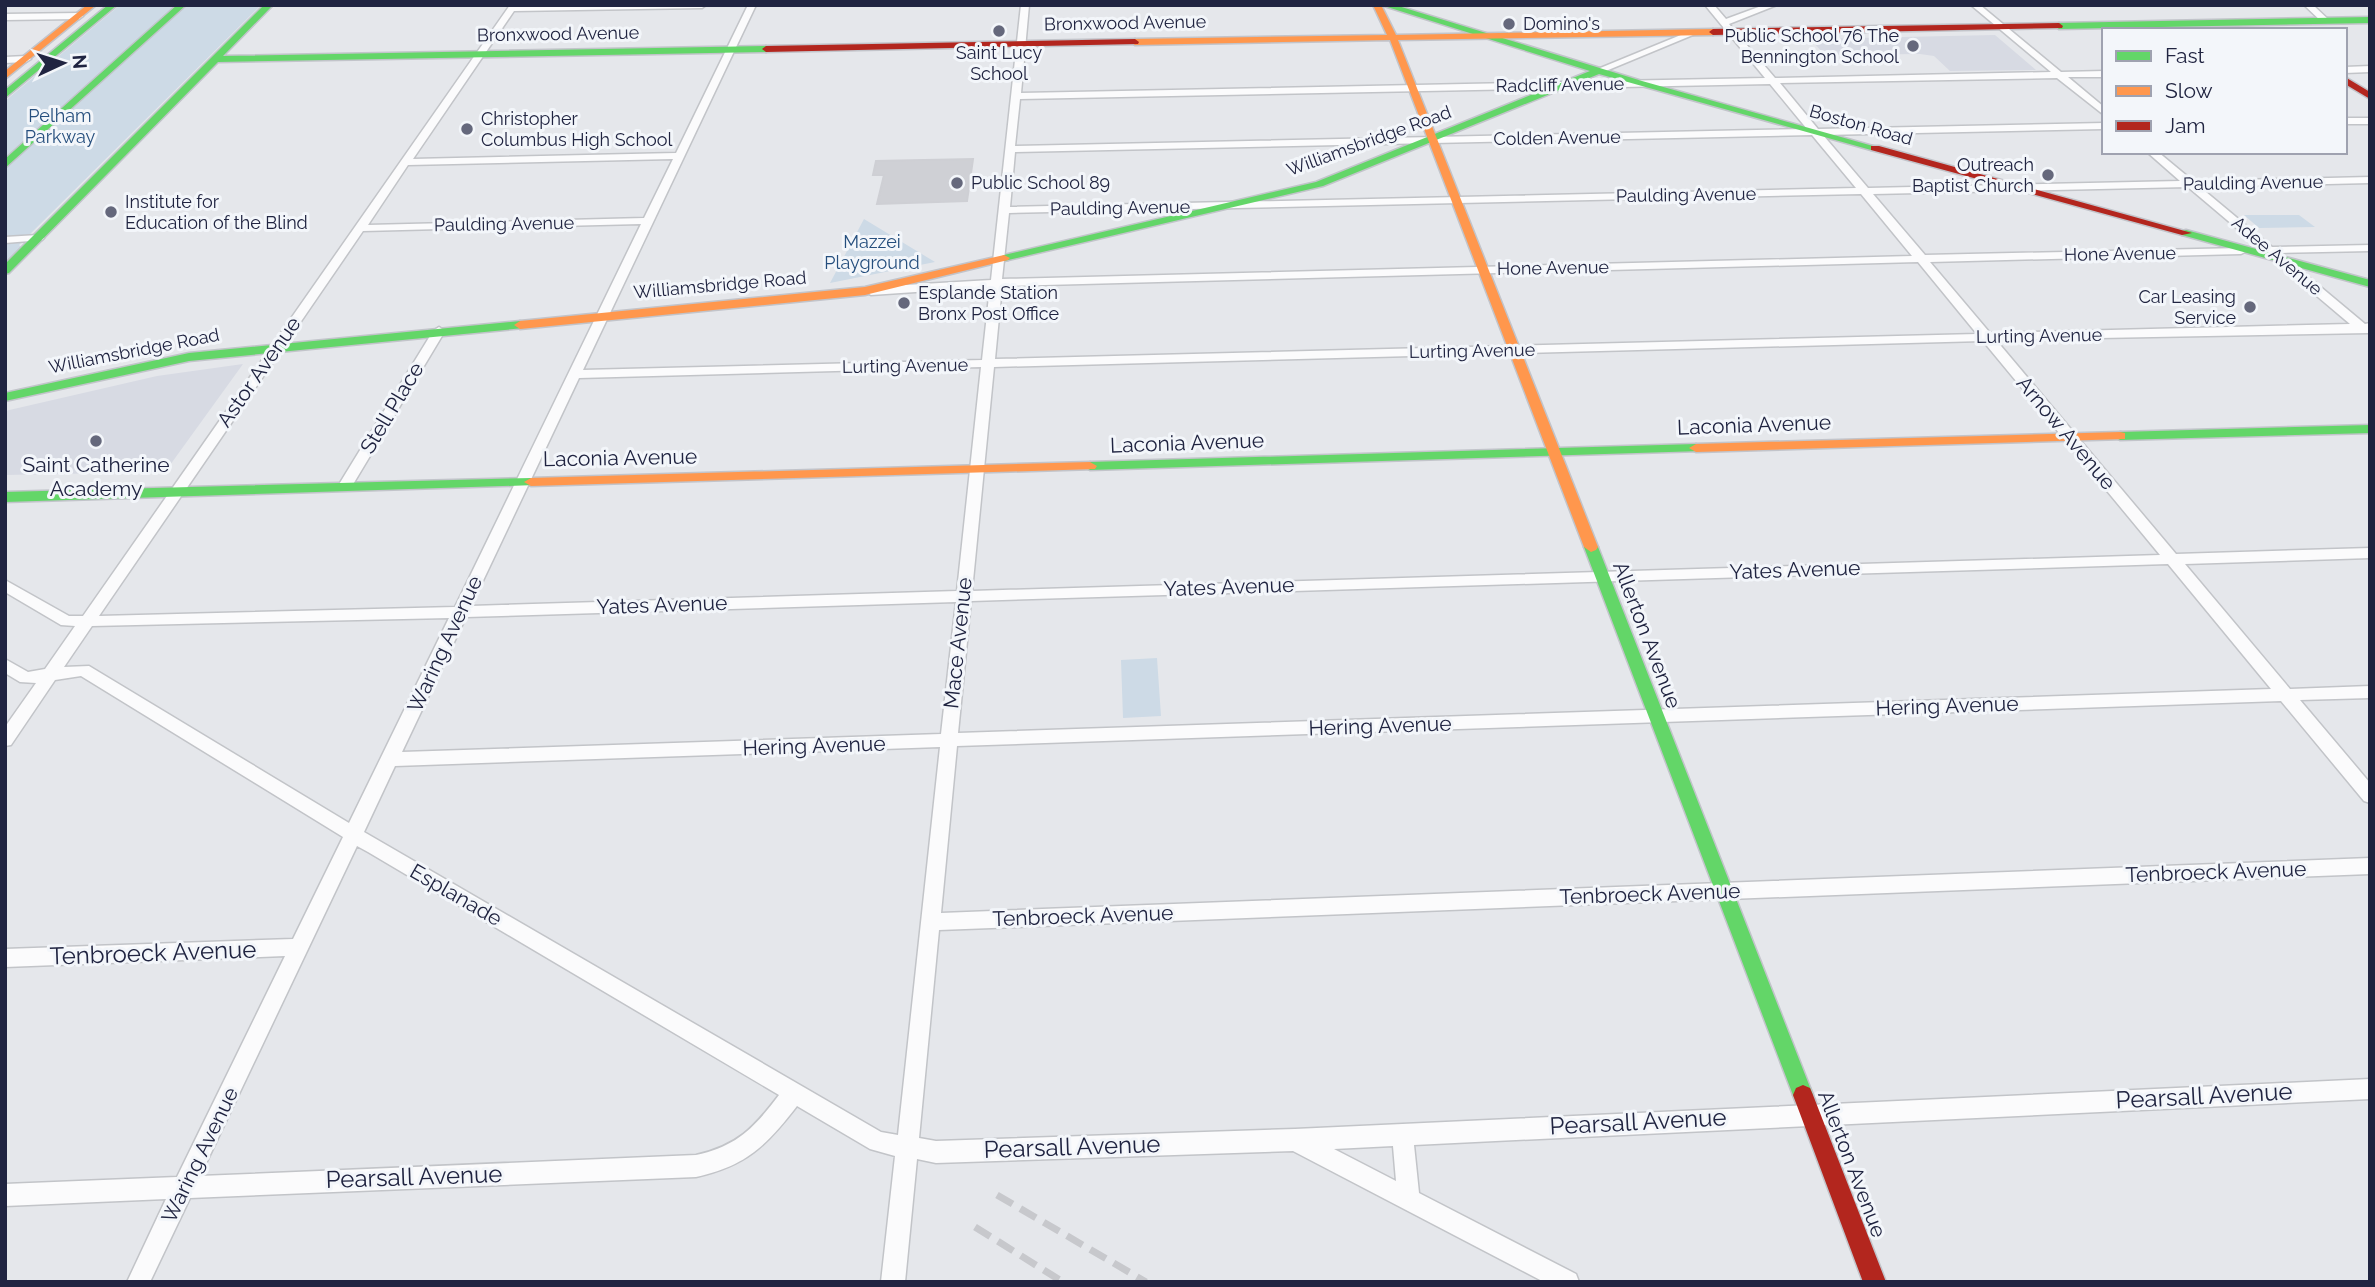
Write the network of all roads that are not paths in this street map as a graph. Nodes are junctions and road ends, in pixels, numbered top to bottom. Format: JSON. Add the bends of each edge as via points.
{"nodes":[{"id":1,"x":113,"y":5,"type":"edge"},
{"id":2,"x":182,"y":5,"type":"edge"},
{"id":3,"x":270,"y":5,"type":"edge"},
{"id":4,"x":702,"y":5,"type":"edge"},
{"id":5,"x":752,"y":5,"type":"edge"},
{"id":6,"x":1025,"y":5,"type":"edge"},
{"id":7,"x":1377,"y":5,"type":"edge"},
{"id":8,"x":1385,"y":5,"type":"edge"},
{"id":9,"x":1709,"y":5,"type":"edge"},
{"id":10,"x":1773,"y":5,"type":"edge"},
{"id":11,"x":1975,"y":5,"type":"edge"},
{"id":12,"x":2229,"y":5,"type":"edge"},
{"id":13,"x":2308,"y":5,"type":"edge"},
{"id":14,"x":513,"y":7,"type":"edge"},
{"id":15,"x":86,"y":10,"type":"edge"},
{"id":16,"x":5,"y":17,"type":"edge"},
{"id":17,"x":2370,"y":20,"type":"edge"},
{"id":18,"x":2326,"y":21,"type":"junction"},
{"id":19,"x":2260,"y":26,"type":"edge"},
{"id":20,"x":1727,"y":27,"type":"junction"},
{"id":21,"x":2001,"y":27,"type":"junction"},
{"id":22,"x":1696,"y":32,"type":"junction"},
{"id":23,"x":1486,"y":36,"type":"junction"},
{"id":24,"x":1394,"y":38,"type":"junction"},
{"id":25,"x":1021,"y":44,"type":"junction"},
{"id":26,"x":731,"y":50,"type":"junction"},
{"id":27,"x":479,"y":54,"type":"junction"},
{"id":28,"x":26,"y":59,"type":"junction"},
{"id":29,"x":5,"y":60,"type":"edge"},
{"id":30,"x":216,"y":60,"type":"junction"},
{"id":31,"x":2347,"y":69,"type":"edge"},
{"id":32,"x":2370,"y":69,"type":"edge"},
{"id":33,"x":1598,"y":71,"type":"junction"},
{"id":34,"x":2102,"y":74,"type":"edge"},
{"id":35,"x":2059,"y":75,"type":"junction"},
{"id":36,"x":5,"y":76,"type":"edge"},
{"id":37,"x":1772,"y":81,"type":"junction"},
{"id":38,"x":2347,"y":81,"type":"edge"},
{"id":39,"x":1639,"y":83,"type":"junction"},
{"id":40,"x":1562,"y":85,"type":"junction"},
{"id":41,"x":1414,"y":88,"type":"junction"},
{"id":42,"x":5,"y":95,"type":"edge"},
{"id":43,"x":1015,"y":96,"type":"junction"},
{"id":44,"x":2370,"y":96,"type":"edge"},
{"id":45,"x":2102,"y":111,"type":"edge"},
{"id":46,"x":2347,"y":121,"type":"edge"},
{"id":47,"x":2370,"y":121,"type":"edge"},
{"id":48,"x":2102,"y":126,"type":"edge"},
{"id":49,"x":1814,"y":132,"type":"junction"},
{"id":50,"x":1434,"y":140,"type":"junction"},
{"id":51,"x":1010,"y":149,"type":"junction"},
{"id":52,"x":2154,"y":154,"type":"edge"},
{"id":53,"x":679,"y":156,"type":"junction"},
{"id":54,"x":404,"y":162,"type":"junction"},
{"id":55,"x":5,"y":165,"type":"edge"},
{"id":56,"x":2370,"y":180,"type":"edge"},
{"id":57,"x":2190,"y":184,"type":"junction"},
{"id":58,"x":2016,"y":188,"type":"junction"},
{"id":59,"x":1865,"y":191,"type":"junction"},
{"id":60,"x":1457,"y":200,"type":"junction"},
{"id":61,"x":1227,"y":206,"type":"junction"},
{"id":62,"x":1134,"y":208,"type":"junction"},
{"id":63,"x":1003,"y":210,"type":"junction"},
{"id":64,"x":648,"y":221,"type":"junction"},
{"id":65,"x":359,"y":228,"type":"junction"},
{"id":66,"x":1136,"y":228,"type":"junction"},
{"id":67,"x":38,"y":238,"type":"junction"},
{"id":68,"x":5,"y":240,"type":"edge"},
{"id":69,"x":2370,"y":248,"type":"edge"},
{"id":70,"x":2270,"y":250,"type":"junction"},
{"id":71,"x":2241,"y":251,"type":"junction"},
{"id":72,"x":1921,"y":259,"type":"junction"},
{"id":73,"x":998,"y":261,"type":"junction"},
{"id":74,"x":2285,"y":262,"type":"junction"},
{"id":75,"x":1484,"y":270,"type":"junction"},
{"id":76,"x":5,"y":271,"type":"edge"},
{"id":77,"x":996,"y":283,"type":"junction"},
{"id":78,"x":2370,"y":284,"type":"edge"},
{"id":79,"x":865,"y":291,"type":"junction"},
{"id":80,"x":603,"y":316,"type":"junction"},
{"id":81,"x":2367,"y":330,"type":"edge"},
{"id":82,"x":439,"y":331,"type":"junction"},
{"id":83,"x":1987,"y":337,"type":"junction"},
{"id":84,"x":276,"y":347,"type":"junction"},
{"id":85,"x":1515,"y":350,"type":"junction"},
{"id":86,"x":987,"y":363,"type":"junction"},
{"id":87,"x":575,"y":374,"type":"junction"},
{"id":88,"x":5,"y":397,"type":"edge"},
{"id":89,"x":2370,"y":429,"type":"edge"},
{"id":90,"x":2070,"y":438,"type":"junction"},
{"id":91,"x":1554,"y":452,"type":"junction"},
{"id":92,"x":976,"y":471,"type":"junction"},
{"id":93,"x":523,"y":481,"type":"junction"},
{"id":94,"x":345,"y":486,"type":"junction"},
{"id":95,"x":177,"y":491,"type":"junction"},
{"id":96,"x":5,"y":497,"type":"edge"},
{"id":97,"x":2370,"y":553,"type":"edge"},
{"id":98,"x":2171,"y":558,"type":"junction"},
{"id":99,"x":1602,"y":576,"type":"junction"},
{"id":100,"x":5,"y":585,"type":"edge"},
{"id":101,"x":962,"y":595,"type":"junction"},
{"id":102,"x":461,"y":611,"type":"junction"},
{"id":103,"x":88,"y":621,"type":"junction"},
{"id":104,"x":5,"y":666,"type":"edge"},
{"id":105,"x":51,"y":674,"type":"junction"},
{"id":106,"x":2370,"y":692,"type":"edge"},
{"id":107,"x":2285,"y":695,"type":"junction"},
{"id":108,"x":1656,"y":717,"type":"junction"},
{"id":109,"x":5,"y":740,"type":"edge"},
{"id":110,"x":947,"y":741,"type":"junction"},
{"id":111,"x":391,"y":759,"type":"junction"},
{"id":112,"x":2370,"y":796,"type":"edge"},
{"id":113,"x":355,"y":834,"type":"junction"},
{"id":114,"x":2370,"y":866,"type":"edge"},
{"id":115,"x":1724,"y":891,"type":"junction"},
{"id":116,"x":930,"y":922,"type":"junction"},
{"id":117,"x":301,"y":947,"type":"junction"},
{"id":118,"x":5,"y":958,"type":"edge"},
{"id":119,"x":2370,"y":1088,"type":"edge"},
{"id":120,"x":793,"y":1094,"type":"junction"},
{"id":121,"x":1810,"y":1114,"type":"junction"},
{"id":122,"x":1402,"y":1133,"type":"junction"},
{"id":123,"x":1295,"y":1140,"type":"junction"},
{"id":124,"x":906,"y":1149,"type":"junction"},
{"id":125,"x":184,"y":1187,"type":"junction"},
{"id":126,"x":5,"y":1195,"type":"edge"},
{"id":127,"x":1409,"y":1200,"type":"junction"},
{"id":128,"x":138,"y":1282,"type":"edge"},
{"id":129,"x":893,"y":1282,"type":"edge"},
{"id":130,"x":1568,"y":1282,"type":"edge"},
{"id":131,"x":1875,"y":1282,"type":"edge"}],
"edges":[{"from":1,"to":42,"type":"street"},
{"from":2,"to":55,"type":"street"},
{"from":3,"to":30,"type":"street"},
{"from":4,"to":14,"type":"street"},
{"from":5,"to":26,"type":"street","name":"Waring Avenue"},
{"from":6,"to":25,"type":"street","name":"Mace Avenue"},
{"from":7,"to":24,"type":"street","name":"Allerton Avenue"},
{"from":8,"to":23,"type":"street","name":"Boston Road"},
{"from":9,"to":20,"type":"street","name":"Arnow Avenue"},
{"from":10,"to":20,"type":"street"},
{"from":11,"to":21,"type":"street"},
{"from":12,"to":19,"type":"street"},
{"from":13,"to":18,"type":"street"},
{"from":14,"to":27,"type":"street","name":"Astor Avenue"},
{"from":15,"to":16,"type":"street"},
{"from":15,"to":28,"type":"street"},
{"from":17,"to":18,"type":"street","name":"Bronxwood Avenue"},
{"from":18,"to":19,"type":"street","name":"Bronxwood Avenue"},
{"from":19,"to":21,"type":"street","name":"Bronxwood Avenue"},
{"from":20,"to":21,"type":"street","name":"Bronxwood Avenue"},
{"from":20,"to":22,"type":"street","name":"Bronxwood Avenue"},
{"from":20,"to":37,"type":"street","name":"Arnow Avenue"},
{"from":21,"to":35,"type":"street"},
{"from":22,"to":23,"type":"street","name":"Bronxwood Avenue"},
{"from":22,"to":33,"type":"street","name":"Williamsbridge Road"},
{"from":23,"to":24,"type":"street","name":"Bronxwood Avenue"},
{"from":23,"to":33,"type":"street","name":"Boston Road"},
{"from":24,"to":25,"type":"street","name":"Bronxwood Avenue"},
{"from":24,"to":41,"type":"street","name":"Allerton Avenue"},
{"from":25,"to":26,"type":"street","name":"Bronxwood Avenue"},
{"from":25,"to":43,"type":"street","name":"Mace Avenue"},
{"from":26,"to":27,"type":"street","name":"Bronxwood Avenue"},
{"from":26,"to":53,"type":"street","name":"Waring Avenue"},
{"from":27,"to":30,"type":"street","name":"Bronxwood Avenue"},
{"from":27,"to":54,"type":"street","name":"Astor Avenue"},
{"from":28,"to":29,"type":"street"},
{"from":28,"to":36,"type":"street"},
{"from":30,"to":67,"type":"street"},
{"from":31,"to":32,"type":"street"},
{"from":33,"to":39,"type":"street","name":"Boston Road"},
{"from":33,"to":40,"type":"street","name":"Williamsbridge Road"},
{"from":34,"to":35,"type":"street","name":"Radcliff Avenue"},
{"from":35,"to":37,"type":"street","name":"Radcliff Avenue"},
{"from":35,"to":45,"type":"street"},
{"from":37,"to":39,"type":"street","name":"Radcliff Avenue"},
{"from":37,"to":49,"type":"street","name":"Arnow Avenue"},
{"from":38,"to":44,"type":"street"},
{"from":39,"to":40,"type":"street","name":"Radcliff Avenue"},
{"from":39,"to":49,"type":"street","name":"Boston Road"},
{"from":40,"to":41,"type":"street","name":"Radcliff Avenue"},
{"from":40,"to":50,"type":"street","name":"Williamsbridge Road"},
{"from":41,"to":43,"type":"street","name":"Radcliff Avenue"},
{"from":41,"to":50,"type":"street","name":"Allerton Avenue"},
{"from":43,"to":51,"type":"street","name":"Mace Avenue"},
{"from":46,"to":47,"type":"street"},
{"from":48,"to":49,"type":"street","name":"Colden Avenue"},
{"from":49,"to":50,"type":"street","name":"Colden Avenue"},
{"from":49,"to":58,"type":"street","name":"Boston Road"},
{"from":49,"to":59,"type":"street","name":"Arnow Avenue"},
{"from":50,"to":51,"type":"street","name":"Colden Avenue"},
{"from":50,"to":60,"type":"street","name":"Allerton Avenue"},
{"from":50,"to":61,"type":"street","name":"Williamsbridge Road","via":[[1319,184]]},
{"from":51,"to":63,"type":"street","name":"Mace Avenue"},
{"from":52,"to":57,"type":"street","name":"Adee Avenue"},
{"from":53,"to":54,"type":"street"},
{"from":53,"to":64,"type":"street","name":"Waring Avenue"},
{"from":54,"to":65,"type":"street","name":"Astor Avenue"},
{"from":56,"to":57,"type":"street","name":"Paulding Avenue"},
{"from":57,"to":58,"type":"street","name":"Paulding Avenue"},
{"from":57,"to":70,"type":"street","name":"Adee Avenue"},
{"from":58,"to":59,"type":"street","name":"Paulding Avenue"},
{"from":58,"to":71,"type":"street","name":"Boston Road"},
{"from":59,"to":60,"type":"street","name":"Paulding Avenue"},
{"from":59,"to":72,"type":"street","name":"Arnow Avenue"},
{"from":60,"to":61,"type":"street","name":"Paulding Avenue"},
{"from":60,"to":75,"type":"street","name":"Allerton Avenue"},
{"from":61,"to":62,"type":"street","name":"Paulding Avenue"},
{"from":61,"to":66,"type":"street","name":"Williamsbridge Road"},
{"from":62,"to":63,"type":"street","name":"Paulding Avenue"},
{"from":62,"to":66,"type":"street"},
{"from":63,"to":73,"type":"street","name":"Mace Avenue"},
{"from":64,"to":65,"type":"street","name":"Paulding Avenue"},
{"from":64,"to":80,"type":"street","name":"Waring Avenue"},
{"from":65,"to":84,"type":"street","name":"Astor Avenue"},
{"from":66,"to":73,"type":"street","name":"Williamsbridge Road"},
{"from":67,"to":68,"type":"street"},
{"from":67,"to":76,"type":"street"},
{"from":69,"to":70,"type":"street"},
{"from":70,"to":74,"type":"street","name":"Adee Avenue"},
{"from":71,"to":72,"type":"street","name":"Hone Avenue"},
{"from":71,"to":74,"type":"street","name":"Boston Road"},
{"from":72,"to":75,"type":"street","name":"Hone Avenue"},
{"from":72,"to":83,"type":"street","name":"Arnow Avenue"},
{"from":73,"to":77,"type":"street","name":"Mace Avenue"},
{"from":73,"to":79,"type":"street","name":"Williamsbridge Road"},
{"from":74,"to":78,"type":"street","name":"Boston Road"},
{"from":74,"to":81,"type":"street","name":"Adee Avenue"},
{"from":75,"to":77,"type":"street","name":"Hone Avenue"},
{"from":75,"to":85,"type":"street","name":"Allerton Avenue"},
{"from":77,"to":79,"type":"street","name":"Hone Avenue"},
{"from":77,"to":86,"type":"street","name":"Mace Avenue"},
{"from":79,"to":80,"type":"street","name":"Williamsbridge Road"},
{"from":80,"to":82,"type":"street","name":"Williamsbridge Road"},
{"from":80,"to":87,"type":"street","name":"Waring Avenue"},
{"from":81,"to":83,"type":"street","name":"Lurting Avenue"},
{"from":82,"to":84,"type":"street","name":"Williamsbridge Road"},
{"from":82,"to":94,"type":"street","name":"Stell Place"},
{"from":83,"to":85,"type":"street","name":"Lurting Avenue"},
{"from":83,"to":90,"type":"street","name":"Arnow Avenue"},
{"from":84,"to":88,"type":"street","name":"Williamsbridge Road","via":[[189,357]]},
{"from":84,"to":95,"type":"street","name":"Astor Avenue"},
{"from":85,"to":86,"type":"street","name":"Lurting Avenue"},
{"from":85,"to":91,"type":"street","name":"Allerton Avenue"},
{"from":86,"to":87,"type":"street","name":"Lurting Avenue"},
{"from":86,"to":92,"type":"street","name":"Mace Avenue"},
{"from":87,"to":93,"type":"street","name":"Waring Avenue"},
{"from":89,"to":90,"type":"street","name":"Laconia Avenue"},
{"from":90,"to":91,"type":"street","name":"Laconia Avenue"},
{"from":90,"to":98,"type":"street","name":"Arnow Avenue"},
{"from":91,"to":92,"type":"street","name":"Laconia Avenue"},
{"from":91,"to":99,"type":"street","name":"Allerton Avenue"},
{"from":92,"to":93,"type":"street","name":"Laconia Avenue"},
{"from":92,"to":101,"type":"street","name":"Mace Avenue"},
{"from":93,"to":94,"type":"street","name":"Laconia Avenue"},
{"from":93,"to":102,"type":"street","name":"Waring Avenue"},
{"from":94,"to":95,"type":"street","name":"Laconia Avenue"},
{"from":95,"to":96,"type":"street","name":"Laconia Avenue"},
{"from":95,"to":103,"type":"street","name":"Astor Avenue"},
{"from":97,"to":98,"type":"street","name":"Yates Avenue"},
{"from":98,"to":99,"type":"street","name":"Yates Avenue"},
{"from":98,"to":107,"type":"street","name":"Arnow Avenue"},
{"from":99,"to":101,"type":"street","name":"Yates Avenue"},
{"from":99,"to":108,"type":"street","name":"Allerton Avenue"},
{"from":100,"to":103,"type":"street","via":[[66,621]]},
{"from":101,"to":102,"type":"street","name":"Yates Avenue"},
{"from":101,"to":110,"type":"street","name":"Mace Avenue"},
{"from":102,"to":103,"type":"street","name":"Yates Avenue"},
{"from":102,"to":111,"type":"street","name":"Waring Avenue"},
{"from":103,"to":105,"type":"street","name":"Astor Avenue"},
{"from":104,"to":105,"type":"street","name":"Esplanade","via":[[26,678]]},
{"from":105,"to":109,"type":"street","name":"Astor Avenue"},
{"from":105,"to":113,"type":"street","name":"Esplanade","via":[[83,670]]},
{"from":106,"to":107,"type":"street","name":"Hering Avenue"},
{"from":107,"to":108,"type":"street","name":"Hering Avenue"},
{"from":107,"to":112,"type":"street","name":"Arnow Avenue"},
{"from":108,"to":110,"type":"street","name":"Hering Avenue"},
{"from":108,"to":115,"type":"street","name":"Allerton Avenue"},
{"from":110,"to":111,"type":"street","name":"Hering Avenue"},
{"from":110,"to":116,"type":"street","name":"Mace Avenue"},
{"from":111,"to":113,"type":"street","name":"Waring Avenue"},
{"from":113,"to":117,"type":"street","name":"Waring Avenue"},
{"from":113,"to":120,"type":"street","name":"Esplanade"},
{"from":114,"to":115,"type":"street","name":"Tenbroeck Avenue"},
{"from":115,"to":116,"type":"street","name":"Tenbroeck Avenue"},
{"from":115,"to":121,"type":"street","name":"Allerton Avenue"},
{"from":116,"to":124,"type":"street","name":"Mace Avenue"},
{"from":117,"to":118,"type":"street","name":"Tenbroeck Avenue"},
{"from":117,"to":125,"type":"street","name":"Waring Avenue"},
{"from":119,"to":121,"type":"street","name":"Pearsall Avenue"},
{"from":120,"to":124,"type":"street","name":"Esplanade","via":[[878,1142]]},
{"from":120,"to":125,"type":"street","name":"Pearsall Avenue","via":[[747,1149],[726,1160],[696,1166]]},
{"from":121,"to":122,"type":"street","name":"Pearsall Avenue"},
{"from":121,"to":131,"type":"street","name":"Allerton Avenue"},
{"from":122,"to":123,"type":"street","name":"Pearsall Avenue"},
{"from":122,"to":127,"type":"street"},
{"from":123,"to":124,"type":"street","name":"Pearsall Avenue","via":[[936,1152]]},
{"from":123,"to":127,"type":"street"},
{"from":124,"to":129,"type":"street","name":"Mace Avenue"},
{"from":125,"to":126,"type":"street","name":"Pearsall Avenue"},
{"from":125,"to":128,"type":"street","name":"Waring Avenue"},
{"from":127,"to":130,"type":"street"}]}
